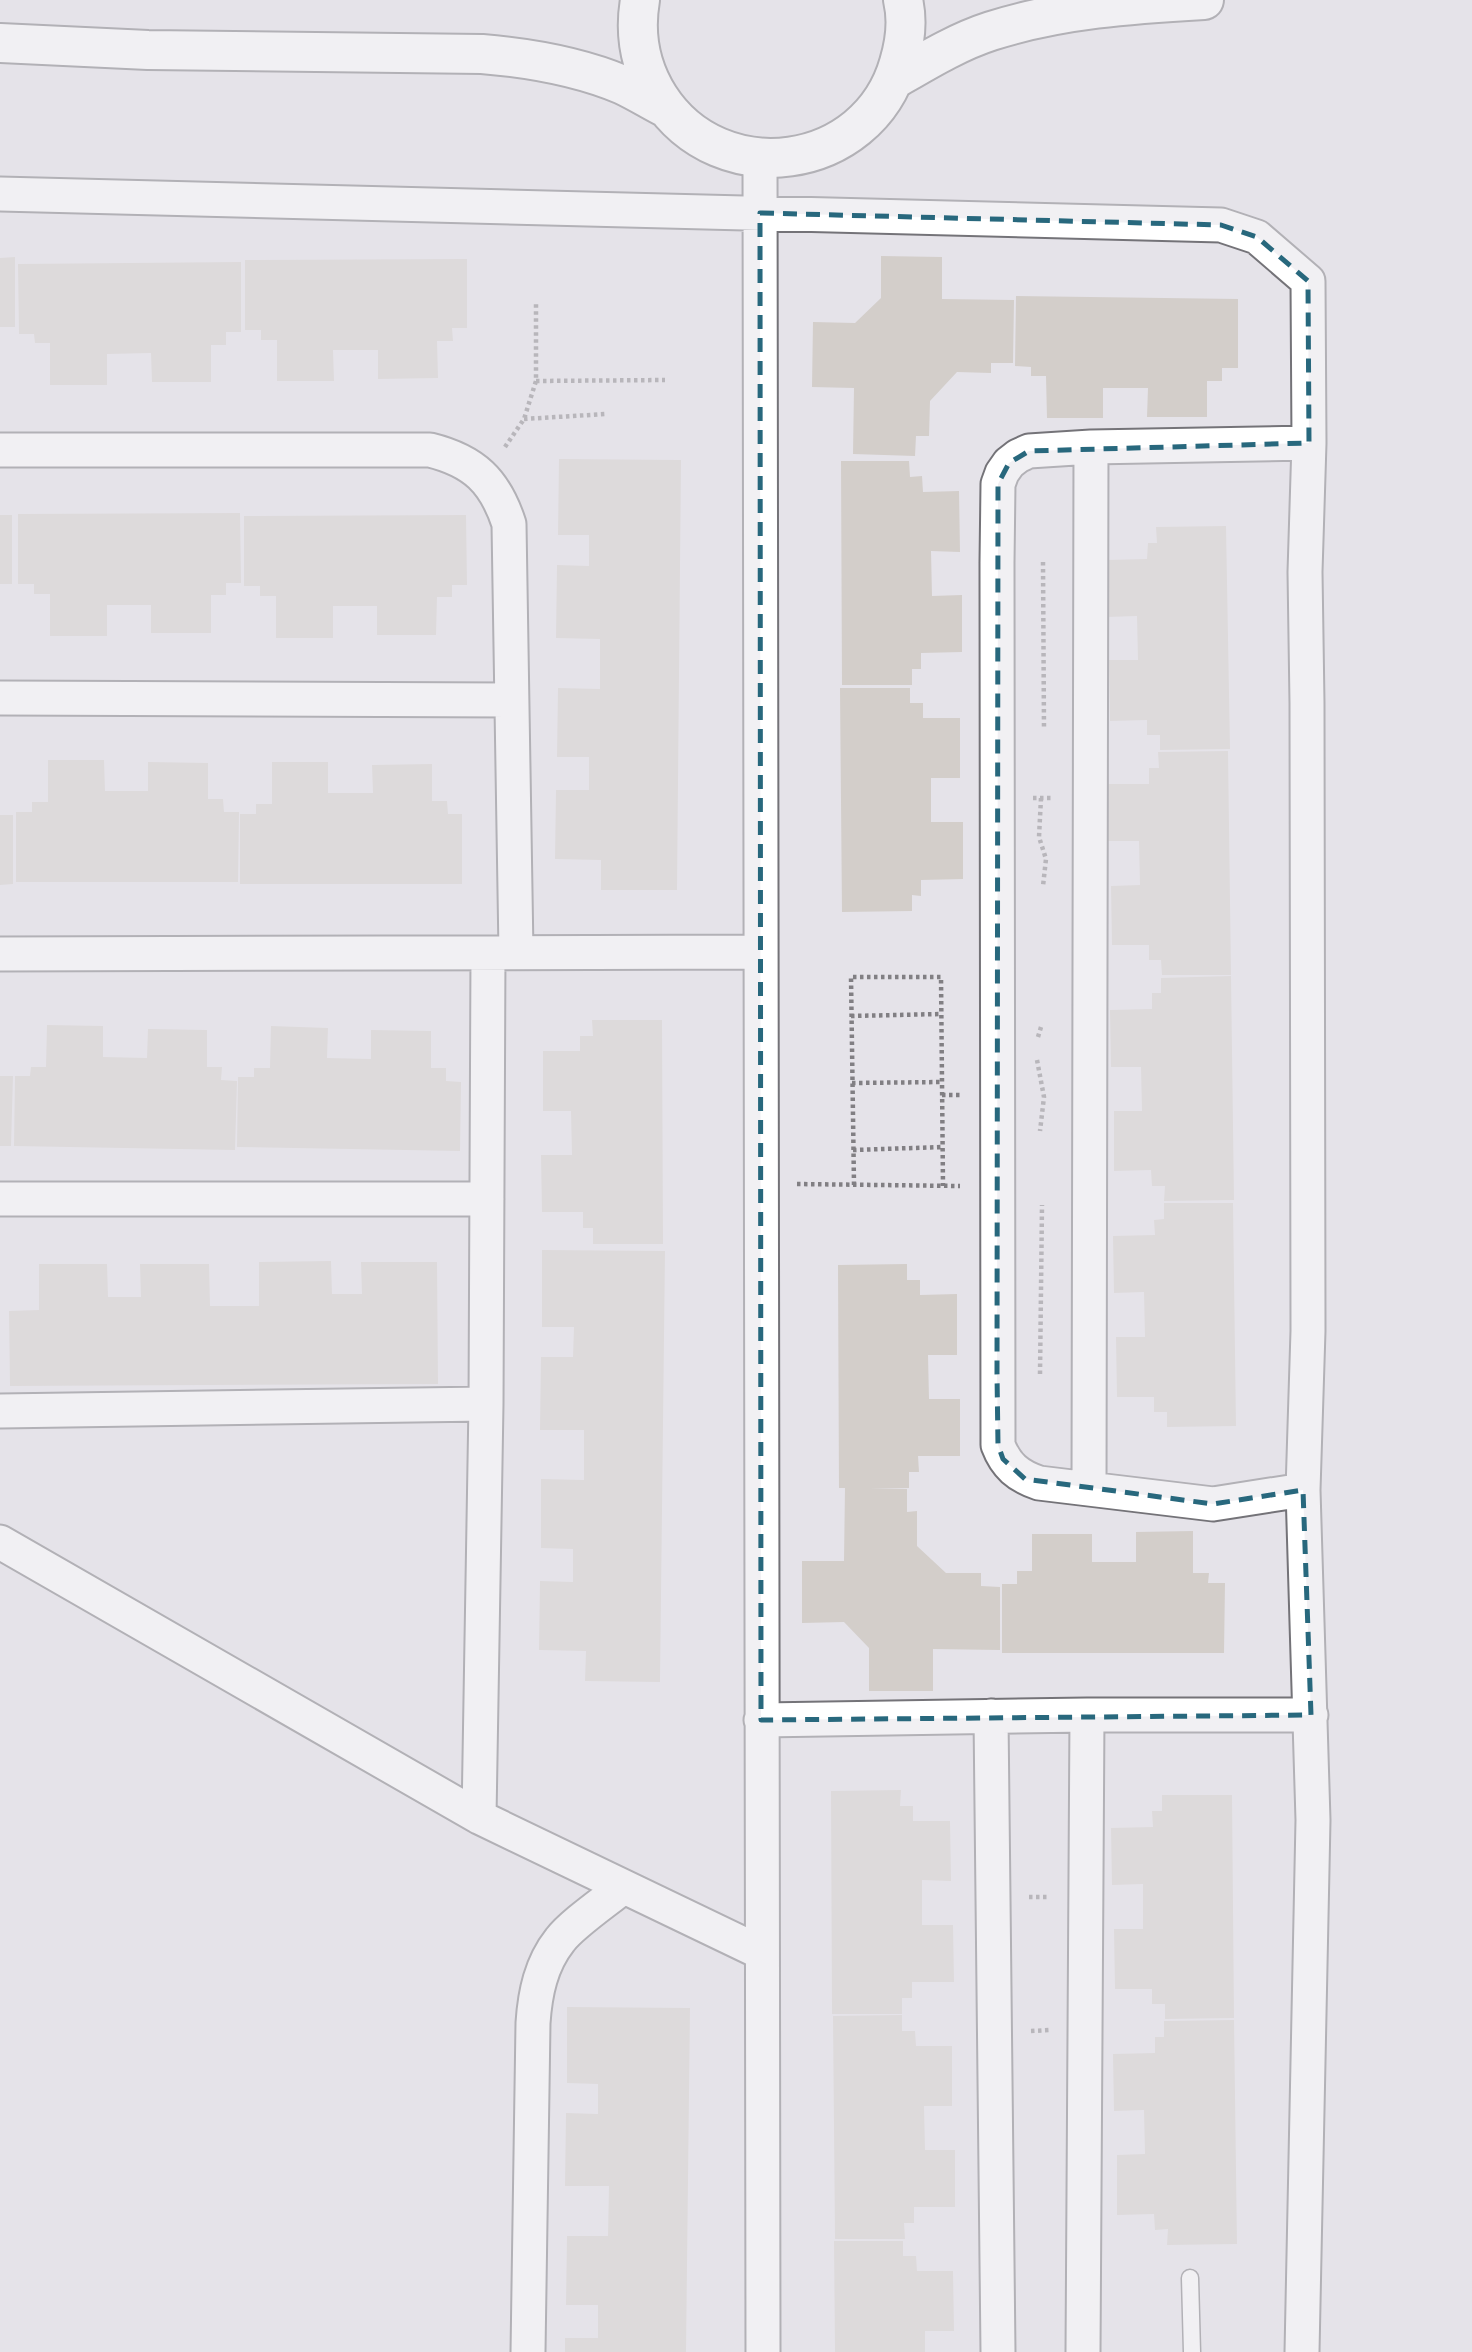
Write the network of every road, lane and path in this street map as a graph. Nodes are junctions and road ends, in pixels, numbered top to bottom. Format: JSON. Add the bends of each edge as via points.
{"nodes":[{"id":1,"x":640,"y":0,"type":"edge"},
{"id":2,"x":903,"y":0,"type":"edge"},
{"id":3,"x":1204,"y":0,"type":"edge"},
{"id":4,"x":0,"y":44,"type":"edge"},
{"id":5,"x":895,"y":79,"type":"junction"},
{"id":6,"x":666,"y":108,"type":"junction"},
{"id":7,"x":760,"y":158,"type":"junction"},
{"id":8,"x":0,"y":194,"type":"edge"},
{"id":9,"x":760,"y":213,"type":"junction"},
{"id":10,"x":536,"y":301,"type":"dead end"},
{"id":11,"x":665,"y":380,"type":"dead end"},
{"id":12,"x":536,"y":381,"type":"junction"},
{"id":13,"x":606,"y":414,"type":"dead end"},
{"id":14,"x":523,"y":419,"type":"junction"},
{"id":15,"x":1309,"y":443,"type":"junction"},
{"id":16,"x":1091,"y":447,"type":"junction"},
{"id":17,"x":0,"y":450,"type":"edge"},
{"id":18,"x":485,"y":478,"type":"junction"},
{"id":19,"x":1043,"y":562,"type":"junction"},
{"id":20,"x":1091,"y":562,"type":"junction"},
{"id":21,"x":997,"y":563,"type":"junction"},
{"id":22,"x":1091,"y":649,"type":"junction"},
{"id":23,"x":1043,"y":650,"type":"junction"},
{"id":24,"x":998,"y":651,"type":"junction"},
{"id":25,"x":0,"y":698,"type":"edge"},
{"id":26,"x":511,"y":700,"type":"junction"},
{"id":27,"x":1044,"y":730,"type":"dead end"},
{"id":28,"x":1090,"y":797,"type":"junction"},
{"id":29,"x":1041,"y":798,"type":"junction"},
{"id":30,"x":997,"y":799,"type":"junction"},
{"id":31,"x":1042,"y":886,"type":"dead end"},
{"id":32,"x":761,"y":952,"type":"junction"},
{"id":33,"x":502,"y":953,"type":"junction"},
{"id":34,"x":0,"y":954,"type":"edge"},
{"id":35,"x":941,"y":1014,"type":"junction"},
{"id":36,"x":851,"y":1016,"type":"junction"},
{"id":37,"x":1041,"y":1027,"type":"dead end"},
{"id":38,"x":1037,"y":1044,"type":"dead end"},
{"id":39,"x":1036,"y":1055,"type":"dead end"},
{"id":40,"x":942,"y":1082,"type":"junction"},
{"id":41,"x":852,"y":1083,"type":"junction"},
{"id":42,"x":1090,"y":1130,"type":"junction"},
{"id":43,"x":1040,"y":1131,"type":"junction"},
{"id":44,"x":997,"y":1132,"type":"junction"},
{"id":45,"x":943,"y":1147,"type":"junction"},
{"id":46,"x":853,"y":1150,"type":"junction"},
{"id":47,"x":761,"y":1184,"type":"junction"},
{"id":48,"x":854,"y":1185,"type":"junction"},
{"id":49,"x":943,"y":1186,"type":"junction"},
{"id":50,"x":997,"y":1186,"type":"junction"},
{"id":51,"x":0,"y":1199,"type":"edge"},
{"id":52,"x":488,"y":1199,"type":"junction"},
{"id":53,"x":1042,"y":1205,"type":"dead end"},
{"id":54,"x":1090,"y":1250,"type":"junction"},
{"id":55,"x":1042,"y":1251,"type":"junction"},
{"id":56,"x":998,"y":1252,"type":"junction"},
{"id":57,"x":997,"y":1374,"type":"junction"},
{"id":58,"x":1041,"y":1374,"type":"junction"},
{"id":59,"x":1090,"y":1375,"type":"junction"},
{"id":60,"x":486,"y":1404,"type":"junction"},
{"id":61,"x":0,"y":1411,"type":"edge"},
{"id":62,"x":1089,"y":1488,"type":"junction"},
{"id":63,"x":1303,"y":1490,"type":"junction"},
{"id":64,"x":0,"y":1542,"type":"edge"},
{"id":65,"x":1311,"y":1714,"type":"junction"},
{"id":66,"x":1087,"y":1715,"type":"junction"},
{"id":67,"x":991,"y":1716,"type":"junction"},
{"id":68,"x":761,"y":1720,"type":"junction"},
{"id":69,"x":479,"y":1817,"type":"junction"},
{"id":70,"x":623,"y":1887,"type":"junction"},
{"id":71,"x":1086,"y":1897,"type":"junction"},
{"id":72,"x":993,"y":1898,"type":"junction"},
{"id":73,"x":762,"y":1953,"type":"junction"},
{"id":74,"x":1085,"y":2029,"type":"junction"},
{"id":75,"x":995,"y":2032,"type":"junction"},
{"id":76,"x":1190,"y":2278,"type":"dead end"},
{"id":77,"x":528,"y":2352,"type":"edge"},
{"id":78,"x":762,"y":2352,"type":"edge"},
{"id":79,"x":998,"y":2352,"type":"edge"},
{"id":80,"x":1083,"y":2352,"type":"edge"},
{"id":81,"x":1192,"y":2352,"type":"edge"},
{"id":82,"x":1302,"y":2352,"type":"edge"}],
"edges":[{"from":1,"to":6,"type":"main road","via":[[637,38],[642,63]]},
{"from":2,"to":5,"type":"main road","via":[[905,42]]},
{"from":3,"to":5,"type":"main road","via":[[1041,17],[941,52]]},
{"from":4,"to":6,"type":"main road","via":[[530,58],[623,85]]},
{"from":5,"to":7,"type":"main road","via":[[867,118],[830,146],[784,158]]},
{"from":6,"to":7,"type":"main road","via":[[708,143]]},
{"from":7,"to":9,"type":"street"},
{"from":8,"to":9,"type":"street"},
{"from":9,"to":15,"type":"street","via":[[1221,225],[1257,237],[1308,281]]},
{"from":9,"to":32,"type":"street"},
{"from":10,"to":12,"type":"path"},
{"from":11,"to":12,"type":"path"},
{"from":12,"to":14,"type":"path"},
{"from":13,"to":14,"type":"path"},
{"from":14,"to":18,"type":"path"},
{"from":15,"to":16,"type":"street"},
{"from":15,"to":63,"type":"street","via":[[1305,572],[1308,1331]]},
{"from":16,"to":20,"type":"street"},
{"from":16,"to":21,"type":"street","via":[[1029,451],[1009,463],[998,485]]},
{"from":17,"to":18,"type":"street","via":[[430,450],[465,462]]},
{"from":18,"to":26,"type":"street","via":[[509,524]]},
{"from":19,"to":20,"type":"path"},
{"from":19,"to":21,"type":"path"},
{"from":19,"to":23,"type":"path"},
{"from":20,"to":22,"type":"street"},
{"from":21,"to":24,"type":"street"},
{"from":22,"to":23,"type":"path"},
{"from":22,"to":28,"type":"street"},
{"from":23,"to":24,"type":"path"},
{"from":23,"to":27,"type":"path"},
{"from":24,"to":30,"type":"street"},
{"from":25,"to":26,"type":"street"},
{"from":26,"to":33,"type":"street"},
{"from":28,"to":29,"type":"path"},
{"from":28,"to":42,"type":"street"},
{"from":29,"to":30,"type":"path"},
{"from":29,"to":31,"type":"path","via":[[1040,837],[1046,859]]},
{"from":30,"to":44,"type":"street"},
{"from":32,"to":33,"type":"street"},
{"from":32,"to":47,"type":"street"},
{"from":33,"to":34,"type":"street"},
{"from":33,"to":52,"type":"street"},
{"from":35,"to":36,"type":"path"},
{"from":35,"to":36,"type":"path","via":[[941,976],[851,977]]},
{"from":35,"to":40,"type":"path"},
{"from":36,"to":41,"type":"path"},
{"from":37,"to":38,"type":"path"},
{"from":39,"to":43,"type":"path","via":[[1044,1097]]},
{"from":40,"to":41,"type":"path"},
{"from":40,"to":45,"type":"path"},
{"from":41,"to":46,"type":"path"},
{"from":42,"to":43,"type":"path"},
{"from":42,"to":54,"type":"street"},
{"from":43,"to":44,"type":"path"},
{"from":44,"to":50,"type":"street"},
{"from":45,"to":46,"type":"path"},
{"from":45,"to":49,"type":"path"},
{"from":46,"to":48,"type":"path"},
{"from":47,"to":48,"type":"path"},
{"from":47,"to":68,"type":"street"},
{"from":48,"to":49,"type":"path"},
{"from":49,"to":50,"type":"path"},
{"from":50,"to":56,"type":"street"},
{"from":51,"to":52,"type":"street"},
{"from":52,"to":60,"type":"street"},
{"from":53,"to":55,"type":"path"},
{"from":54,"to":55,"type":"path"},
{"from":54,"to":59,"type":"street"},
{"from":55,"to":56,"type":"path"},
{"from":55,"to":58,"type":"path"},
{"from":56,"to":57,"type":"street"},
{"from":57,"to":58,"type":"path"},
{"from":57,"to":62,"type":"street","via":[[998,1445],[1003,1459],[1025,1479]]},
{"from":58,"to":59,"type":"path"},
{"from":59,"to":62,"type":"street"},
{"from":60,"to":61,"type":"street"},
{"from":60,"to":69,"type":"street"},
{"from":62,"to":63,"type":"street","via":[[1213,1504]]},
{"from":63,"to":65,"type":"street"},
{"from":64,"to":69,"type":"street"},
{"from":65,"to":66,"type":"street"},
{"from":65,"to":82,"type":"street"},
{"from":66,"to":67,"type":"street"},
{"from":66,"to":71,"type":"street"},
{"from":67,"to":68,"type":"street"},
{"from":67,"to":72,"type":"street"},
{"from":68,"to":73,"type":"street"},
{"from":69,"to":70,"type":"street"},
{"from":70,"to":73,"type":"street"},
{"from":70,"to":77,"type":"street","via":[[561,1938],[544,1967],[535,1997]]},
{"from":71,"to":72,"type":"path"},
{"from":71,"to":74,"type":"street"},
{"from":72,"to":75,"type":"street"},
{"from":73,"to":78,"type":"street"},
{"from":74,"to":75,"type":"path"},
{"from":74,"to":80,"type":"street"},
{"from":75,"to":79,"type":"street"},
{"from":76,"to":81,"type":"lane"}]}
